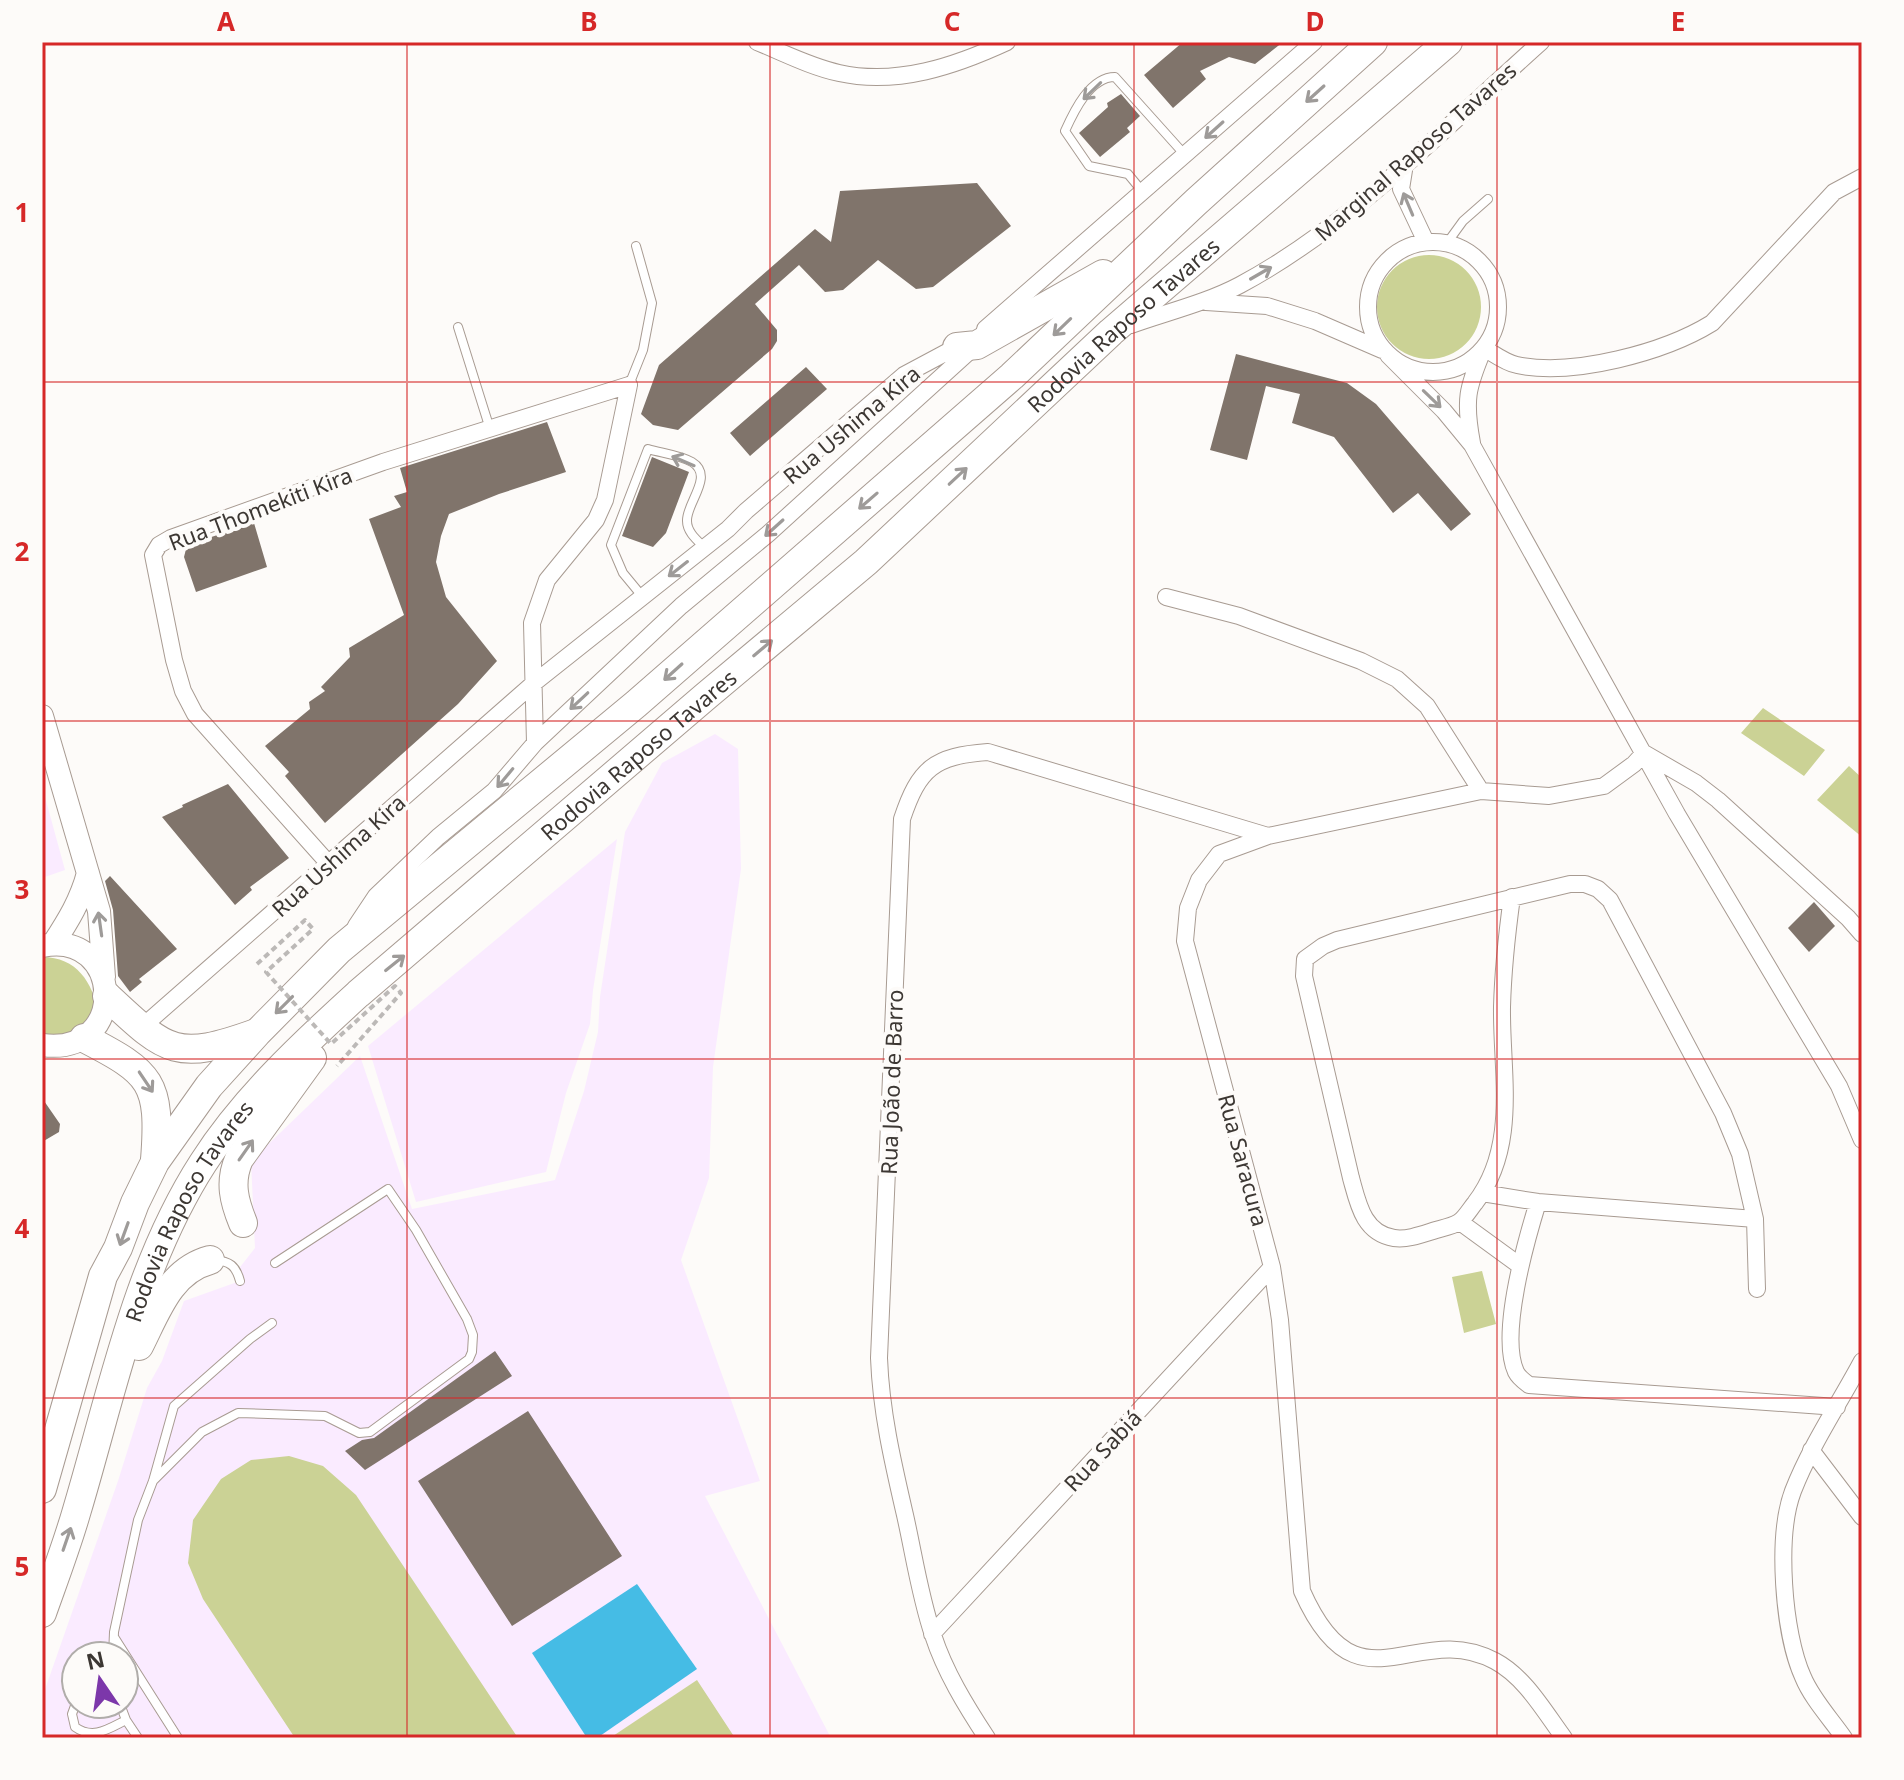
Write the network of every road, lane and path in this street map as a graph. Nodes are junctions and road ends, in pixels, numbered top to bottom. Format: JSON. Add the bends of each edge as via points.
{"nodes":[{"id":1,"x":757,"y":42,"type":"edge"},
{"id":2,"x":1007,"y":42,"type":"edge"},
{"id":3,"x":1314,"y":42,"type":"edge"},
{"id":4,"x":1373,"y":42,"type":"edge"},
{"id":5,"x":1448,"y":42,"type":"edge"},
{"id":6,"x":1541,"y":42,"type":"edge"},
{"id":7,"x":1186,"y":155,"type":"junction"},
{"id":8,"x":1405,"y":164,"type":"junction"},
{"id":9,"x":1862,"y":177,"type":"edge"},
{"id":10,"x":1143,"y":192,"type":"junction"},
{"id":11,"x":1488,"y":199,"type":"dead end"},
{"id":12,"x":1426,"y":242,"type":"junction"},
{"id":13,"x":1447,"y":243,"type":"junction"},
{"id":14,"x":636,"y":246,"type":"dead end"},
{"id":15,"x":1139,"y":255,"type":"junction"},
{"id":16,"x":1200,"y":302,"type":"junction"},
{"id":17,"x":458,"y":327,"type":"dead end"},
{"id":18,"x":1111,"y":332,"type":"junction"},
{"id":19,"x":967,"y":346,"type":"junction"},
{"id":20,"x":1484,"y":348,"type":"junction"},
{"id":21,"x":1386,"y":353,"type":"junction"},
{"id":22,"x":629,"y":385,"type":"junction"},
{"id":23,"x":490,"y":429,"type":"junction"},
{"id":24,"x":1472,"y":445,"type":"junction"},
{"id":25,"x":704,"y":548,"type":"junction"},
{"id":26,"x":642,"y":596,"type":"junction"},
{"id":27,"x":1166,"y":597,"type":"dead end"},
{"id":28,"x":534,"y":683,"type":"junction"},
{"id":29,"x":44,"y":730,"type":"edge"},
{"id":30,"x":535,"y":743,"type":"junction"},
{"id":31,"x":1644,"y":753,"type":"junction"},
{"id":32,"x":1481,"y":791,"type":"junction"},
{"id":33,"x":1268,"y":836,"type":"junction"},
{"id":34,"x":329,"y":864,"type":"junction"},
{"id":35,"x":88,"y":872,"type":"junction"},
{"id":36,"x":1512,"y":897,"type":"junction"},
{"id":37,"x":1862,"y":934,"type":"edge"},
{"id":38,"x":48,"y":945,"type":"edge"},
{"id":39,"x":339,"y":950,"type":"junction"},
{"id":40,"x":257,"y":964,"type":"dead end"},
{"id":41,"x":105,"y":986,"type":"junction"},
{"id":42,"x":358,"y":994,"type":"junction"},
{"id":43,"x":141,"y":1028,"type":"junction"},
{"id":44,"x":257,"y":1033,"type":"junction"},
{"id":45,"x":57,"y":1046,"type":"edge"},
{"id":46,"x":337,"y":1066,"type":"dead end"},
{"id":47,"x":1862,"y":1140,"type":"edge"},
{"id":48,"x":155,"y":1162,"type":"junction"},
{"id":49,"x":1482,"y":1193,"type":"junction"},
{"id":50,"x":1538,"y":1202,"type":"junction"},
{"id":51,"x":1755,"y":1219,"type":"junction"},
{"id":52,"x":1460,"y":1222,"type":"junction"},
{"id":53,"x":243,"y":1223,"type":"dead end"},
{"id":54,"x":210,"y":1260,"type":"joint"},
{"id":55,"x":275,"y":1263,"type":"dead end"},
{"id":56,"x":1519,"y":1265,"type":"junction"},
{"id":57,"x":1272,"y":1267,"type":"junction"},
{"id":58,"x":240,"y":1281,"type":"dead end"},
{"id":59,"x":1757,"y":1289,"type":"dead end"},
{"id":60,"x":272,"y":1323,"type":"dead end"},
{"id":61,"x":1862,"y":1361,"type":"edge"},
{"id":62,"x":1837,"y":1407,"type":"junction"},
{"id":63,"x":105,"y":1411,"type":"junction"},
{"id":64,"x":1811,"y":1450,"type":"junction"},
{"id":65,"x":153,"y":1481,"type":"junction"},
{"id":66,"x":42,"y":1489,"type":"edge"},
{"id":67,"x":1862,"y":1517,"type":"edge"},
{"id":68,"x":42,"y":1613,"type":"edge"},
{"id":69,"x":932,"y":1634,"type":"junction"},
{"id":70,"x":114,"y":1637,"type":"junction"},
{"id":71,"x":114,"y":1640,"type":"edge"},
{"id":72,"x":73,"y":1720,"type":"edge"},
{"id":73,"x":126,"y":1720,"type":"joint"},
{"id":74,"x":138,"y":1738,"type":"edge"},
{"id":75,"x":178,"y":1738,"type":"edge"},
{"id":76,"x":987,"y":1738,"type":"edge"},
{"id":77,"x":1564,"y":1738,"type":"edge"},
{"id":78,"x":1844,"y":1738,"type":"edge"}],
"edges":[{"from":1,"to":2,"type":"street","via":[[838,73],[879,78],[967,61]]},
{"from":3,"to":7,"type":"street","name":"Rua Ushima Kira","one_way":true},
{"from":4,"to":15,"type":"highway","name":"Rodovia Raposo Tavares","one_way":true},
{"from":5,"to":18,"type":"highway","name":"Rodovia Raposo Tavares"},
{"from":6,"to":8,"type":"street","name":"Marginal Raposo Tavares"},
{"from":7,"to":10,"type":"street","name":"Rua Ushima Kira"},
{"from":7,"to":10,"type":"lane","one_way":true,"via":[[1115,77],[1086,93],[1065,131],[1089,166],[1128,174]]},
{"from":12,"to":8,"type":"street","one_way":true,"via":[[1401,189]]},
{"from":16,"to":8,"type":"street","name":"Marginal Raposo Tavares","one_way":true,"via":[[1296,252]]},
{"from":9,"to":20,"type":"street","via":[[1834,192],[1712,323],[1689,337],[1575,367],[1515,365]]},
{"from":10,"to":19,"type":"street","name":"Rua Ushima Kira"},
{"from":11,"to":13,"type":"lane"},
{"from":12,"to":13,"type":"street"},
{"from":12,"to":21,"type":"street","via":[[1393,255],[1371,284],[1368,319]]},
{"from":13,"to":20,"type":"street","via":[[1468,251],[1495,285],[1499,307]]},
{"from":14,"to":22,"type":"lane","via":[[652,303],[643,350]]},
{"from":15,"to":19,"type":"highway"},
{"from":15,"to":39,"type":"highway","name":"Rodovia Raposo Tavares","one_way":true,"via":[[1012,376],[636,704]]},
{"from":16,"to":18,"type":"street","name":"Marginal Raposo Tavares"},
{"from":16,"to":21,"type":"street","via":[[1267,306]]},
{"from":17,"to":23,"type":"lane"},
{"from":42,"to":18,"type":"highway","name":"Rodovia Raposo Tavares","one_way":true,"via":[[866,562]]},
{"from":19,"to":25,"type":"street","name":"Rua Ushima Kira","via":[[904,375]]},
{"from":19,"to":30,"type":"street","one_way":true},
{"from":20,"to":21,"type":"street","via":[[1468,363],[1448,371],[1406,367]]},
{"from":20,"to":24,"type":"street","via":[[1466,401]]},
{"from":21,"to":24,"type":"street","one_way":true},
{"from":22,"to":23,"type":"street","name":"Rua Thomekiti Kira"},
{"from":22,"to":28,"type":"street","via":[[605,500],[596,520],[547,580],[538,603],[532,623]]},
{"from":23,"to":34,"type":"street","name":"Rua Thomekiti Kira","via":[[171,538],[153,555],[174,660],[195,714]]},
{"from":24,"to":31,"type":"street"},
{"from":25,"to":26,"type":"street","name":"Rua Ushima Kira","one_way":true},
{"from":25,"to":26,"type":"lane","one_way":true,"via":[[687,522],[699,470],[692,462],[648,449],[611,545],[623,573]]},
{"from":26,"to":28,"type":"street","name":"Rua Ushima Kira"},
{"from":27,"to":32,"type":"street","via":[[1239,616],[1397,679],[1427,706]]},
{"from":28,"to":30,"type":"street"},
{"from":28,"to":34,"type":"street","name":"Rua Ushima Kira"},
{"from":29,"to":35,"type":"main road"},
{"from":30,"to":39,"type":"street","one_way":true,"via":[[494,791],[376,896]]},
{"from":31,"to":32,"type":"street","name":"Rua Saracura","via":[[1604,786],[1549,796]]},
{"from":31,"to":37,"type":"street","via":[[1718,800]]},
{"from":31,"to":47,"type":"street","via":[[1839,1086]]},
{"from":32,"to":33,"type":"street","name":"Rua Saracura"},
{"from":33,"to":57,"type":"street","name":"Rua Saracura","via":[[1219,854],[1199,880],[1188,908],[1185,941]]},
{"from":33,"to":69,"type":"street","name":"Rua João de Barro","via":[[988,752],[957,754],[930,768],[913,788],[902,819],[879,1358],[884,1419]]},
{"from":34,"to":43,"type":"street","name":"Rua Ushima Kira"},
{"from":35,"to":38,"type":"main road","via":[[73,913]]},
{"from":41,"to":35,"type":"main road","one_way":true,"via":[[102,934]]},
{"from":36,"to":49,"type":"street","via":[[1502,1012],[1506,1102],[1502,1139]]},
{"from":36,"to":51,"type":"street","via":[[1585,884],[1610,900],[1723,1113],[1740,1154]]},
{"from":36,"to":52,"type":"street","via":[[1337,940],[1305,959],[1304,976],[1351,1178],[1367,1222],[1376,1232],[1402,1239]]},
{"from":38,"to":41,"type":"main road","via":[[84,952],[96,963]]},
{"from":39,"to":44,"type":"highway","name":"Rodovia Raposo Tavares","one_way":true},
{"from":40,"to":46,"type":"path","bridge":true,"via":[[305,920],[313,929],[266,972],[331,1044],[395,986],[401,993]]},
{"from":41,"to":43,"type":"highway"},
{"from":41,"to":45,"type":"main road","via":[[99,1022]]},
{"from":53,"to":42,"type":"highway","one_way":true,"via":[[233,1187],[239,1159]]},
{"from":42,"to":63,"type":"highway","name":"Rodovia Raposo Tavares","via":[[257,1094],[202,1165],[155,1257]]},
{"from":43,"to":44,"type":"highway","via":[[168,1046],[186,1050]]},
{"from":44,"to":48,"type":"highway","name":"Rodovia Raposo Tavares","via":[[209,1086]]},
{"from":45,"to":48,"type":"highway","one_way":true,"via":[[126,1060],[145,1076],[157,1106]]},
{"from":48,"to":66,"type":"highway","name":"Rodovia Raposo Tavares","one_way":true,"via":[[103,1276]]},
{"from":49,"to":50,"type":"street"},
{"from":49,"to":52,"type":"street"},
{"from":50,"to":51,"type":"street"},
{"from":50,"to":56,"type":"street"},
{"from":51,"to":59,"type":"street"},
{"from":52,"to":56,"type":"street"},
{"from":54,"to":58,"type":"lane","via":[[229,1262]]},
{"from":54,"to":63,"type":"highway","via":[[189,1268],[169,1287]]},
{"from":55,"to":65,"type":"lane","via":[[388,1189],[467,1319],[473,1335],[469,1359],[370,1432],[359,1433],[325,1416],[238,1413],[202,1432]]},
{"from":56,"to":62,"type":"street","via":[[1512,1356],[1516,1373],[1529,1385]]},
{"from":57,"to":69,"type":"street","name":"Rua Sabiá"},
{"from":57,"to":77,"type":"street","name":"Rua Saracura","via":[[1302,1591],[1314,1620],[1334,1643],[1354,1655],[1381,1659],[1447,1650],[1492,1659],[1520,1680]]},
{"from":60,"to":65,"type":"lane","via":[[174,1406]]},
{"from":61,"to":62,"type":"street"},
{"from":62,"to":64,"type":"street"},
{"from":68,"to":63,"type":"highway","name":"Rodovia Raposo Tavares","one_way":true},
{"from":64,"to":67,"type":"street"},
{"from":64,"to":78,"type":"street","via":[[1792,1495],[1783,1566],[1785,1603],[1803,1678]]},
{"from":65,"to":70,"type":"lane","via":[[138,1520]]},
{"from":69,"to":76,"type":"street","name":"Rua João de Barro"},
{"from":70,"to":71,"type":"lane"},
{"from":70,"to":75,"type":"lane"},
{"from":72,"to":73,"type":"lane","via":[[84,1733],[99,1733]]},
{"from":73,"to":74,"type":"lane"}]}
